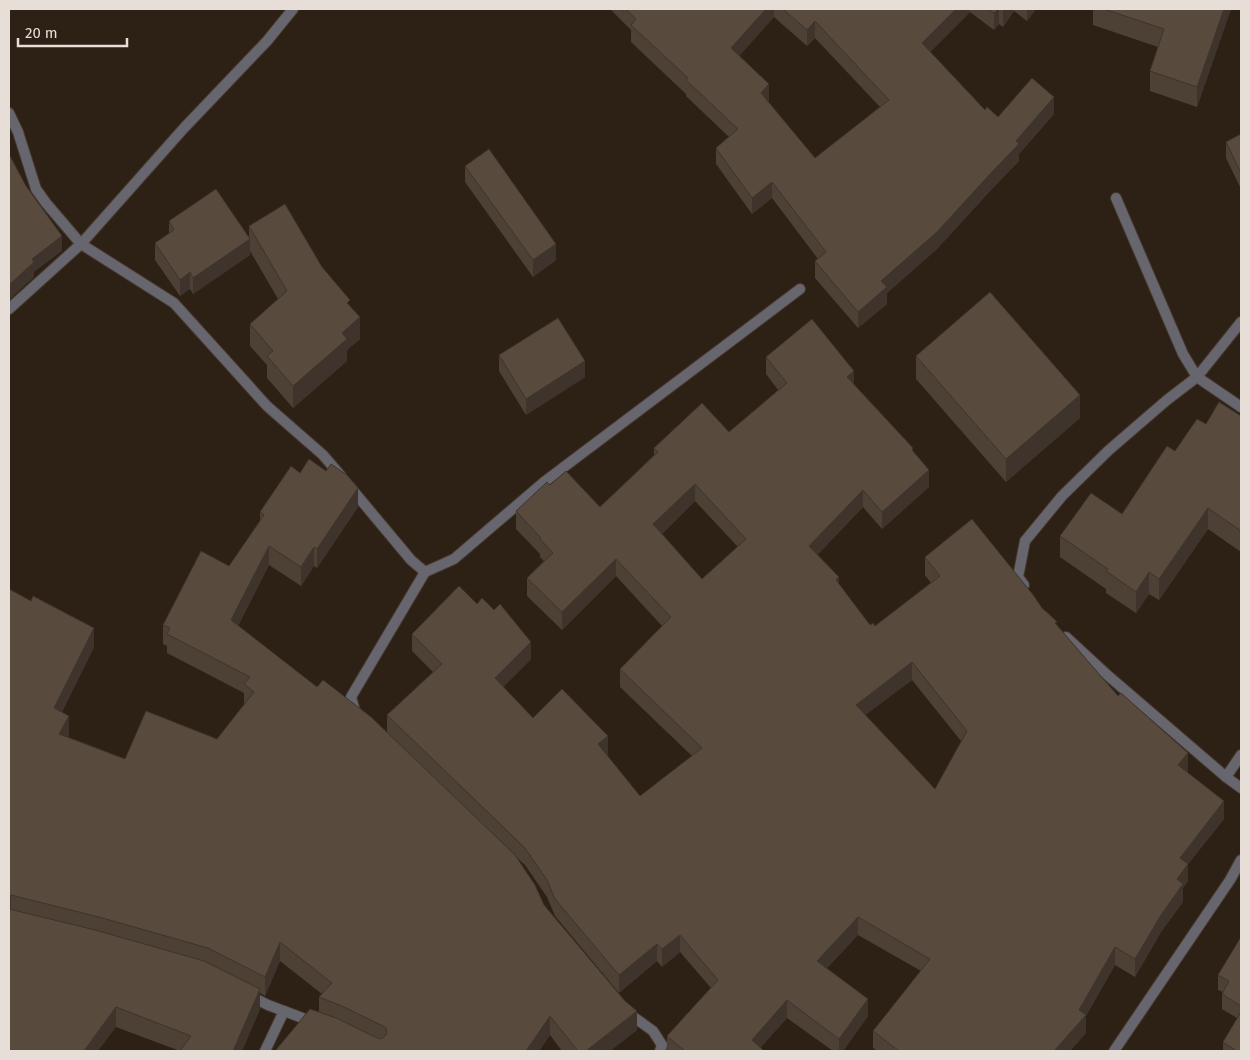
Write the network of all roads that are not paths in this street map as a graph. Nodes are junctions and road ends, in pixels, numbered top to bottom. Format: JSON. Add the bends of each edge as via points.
{"nodes":[{"id":1,"x":293,"y":9,"type":"edge"},
{"id":2,"x":9,"y":113,"type":"edge"},
{"id":3,"x":1116,"y":198,"type":"dead end"},
{"id":4,"x":81,"y":244,"type":"junction"},
{"id":5,"x":800,"y":290,"type":"dead end"},
{"id":6,"x":9,"y":309,"type":"edge"},
{"id":7,"x":1241,"y":322,"type":"edge"},
{"id":8,"x":1197,"y":377,"type":"junction"},
{"id":9,"x":1241,"y":406,"type":"edge"},
{"id":10,"x":425,"y":572,"type":"junction"},
{"id":11,"x":1028,"y":592,"type":"edge"},
{"id":12,"x":1056,"y":628,"type":"edge"},
{"id":13,"x":366,"y":722,"type":"edge"},
{"id":14,"x":1241,"y":755,"type":"edge"},
{"id":15,"x":1226,"y":777,"type":"junction"},
{"id":16,"x":1241,"y":788,"type":"edge"},
{"id":17,"x":1241,"y":860,"type":"edge"},
{"id":18,"x":241,"y":992,"type":"edge"},
{"id":19,"x":624,"y":1008,"type":"edge"},
{"id":20,"x":284,"y":1011,"type":"junction"},
{"id":21,"x":321,"y":1025,"type":"edge"},
{"id":22,"x":265,"y":1051,"type":"edge"},
{"id":23,"x":660,"y":1051,"type":"edge"},
{"id":24,"x":1114,"y":1051,"type":"edge"}],
"edges":[{"from":1,"to":4,"type":"street"},
{"from":2,"to":4,"type":"street","via":[[36,189]]},
{"from":3,"to":8,"type":"street","via":[[1183,354]]},
{"from":4,"to":6,"type":"street"},
{"from":4,"to":10,"type":"street","via":[[174,303],[267,406],[323,455],[411,560]]},
{"from":5,"to":10,"type":"street","via":[[544,482],[454,559]]},
{"from":7,"to":8,"type":"street"},
{"from":8,"to":9,"type":"street"},
{"from":8,"to":11,"type":"street","via":[[1109,450],[1062,496],[1024,541],[1018,576]]},
{"from":10,"to":13,"type":"street","via":[[352,697],[355,711]]},
{"from":12,"to":15,"type":"street"},
{"from":14,"to":15,"type":"street"},
{"from":15,"to":16,"type":"street"},
{"from":17,"to":24,"type":"street"},
{"from":18,"to":20,"type":"street"},
{"from":19,"to":23,"type":"street","via":[[630,1016],[653,1031],[662,1045]]},
{"from":20,"to":21,"type":"street"},
{"from":20,"to":22,"type":"street"}]}
